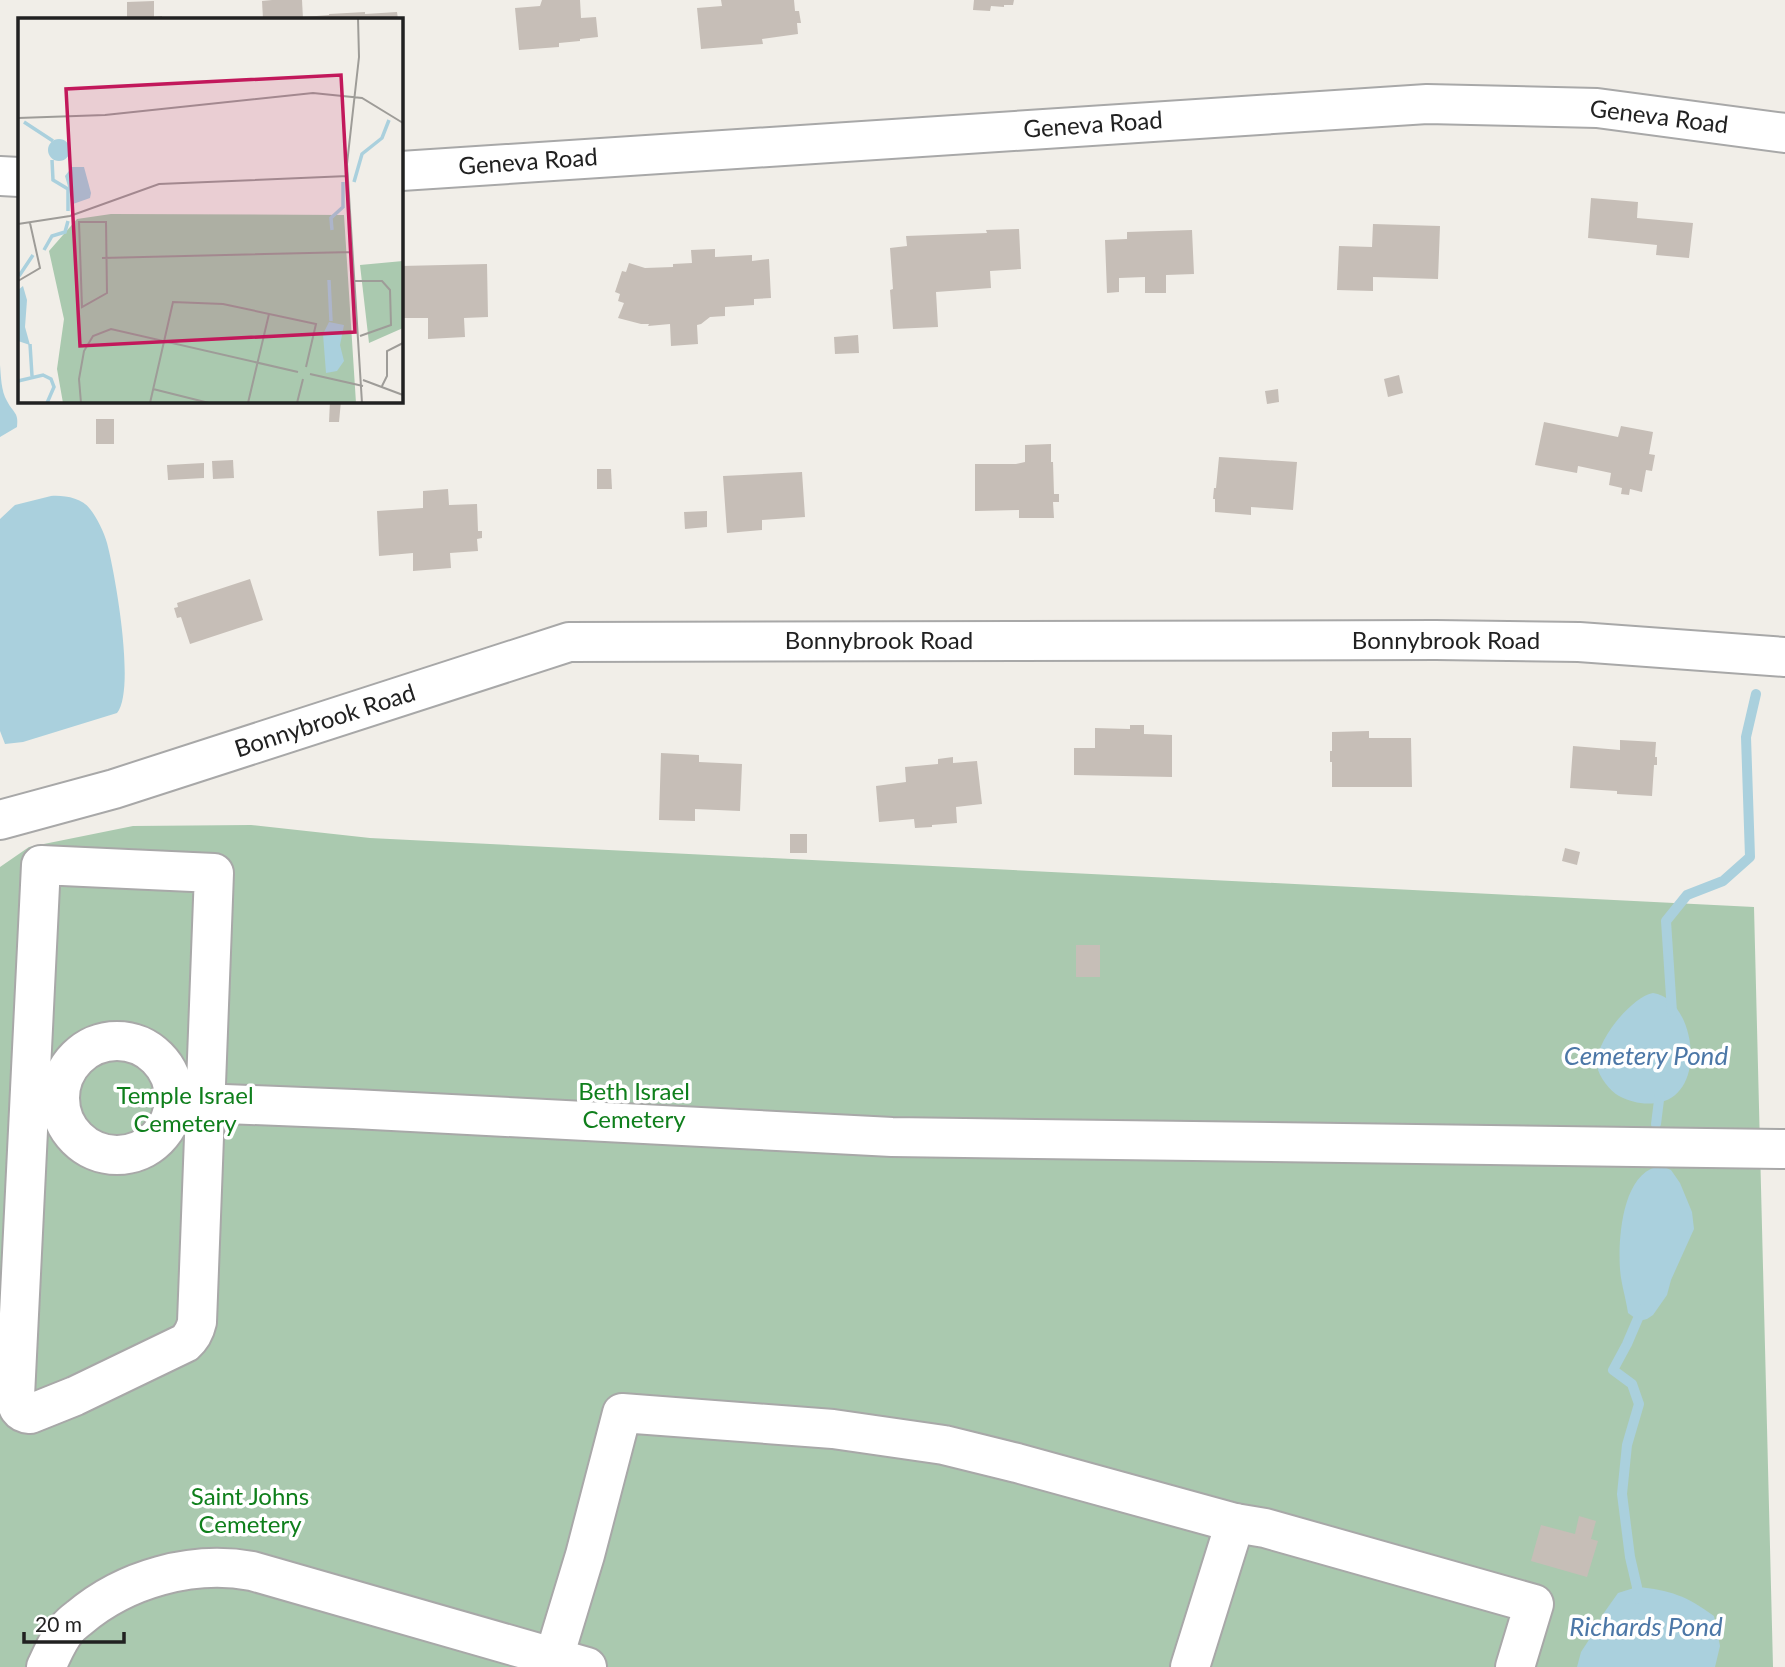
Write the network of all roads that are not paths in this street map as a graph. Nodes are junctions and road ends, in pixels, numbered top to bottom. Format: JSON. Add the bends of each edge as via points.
{"nodes":[{"id":1,"x":1785,"y":133,"type":"edge"},
{"id":2,"x":402,"y":171,"type":"edge"},
{"id":3,"x":0,"y":176,"type":"edge"},
{"id":4,"x":18,"y":177,"type":"edge"},
{"id":5,"x":1785,"y":657,"type":"edge"},
{"id":6,"x":0,"y":820,"type":"edge"},
{"id":7,"x":44,"y":1097,"type":"junction"},
{"id":8,"x":190,"y":1103,"type":"junction"},
{"id":9,"x":1785,"y":1149,"type":"edge"},
{"id":10,"x":1235,"y":1523,"type":"junction"},
{"id":11,"x":564,"y":1664,"type":"edge"},
{"id":12,"x":46,"y":1667,"type":"edge"},
{"id":13,"x":1190,"y":1667,"type":"edge"},
{"id":14,"x":1515,"y":1667,"type":"edge"}],
"edges":[{"from":1,"to":2,"type":"street","name":"Geneva Road","via":[[1597,108],[1427,104]]},
{"from":3,"to":4,"type":"street"},
{"from":5,"to":6,"type":"street","name":"Bonnybrook Road","via":[[1579,642],[1436,640],[569,642],[114,789]]},
{"from":7,"to":8,"type":"street","via":[[82,1144],[115,1155],[149,1146]]},
{"from":7,"to":8,"type":"street","via":[[62,1081],[80,1053],[111,1040],[144,1046],[158,1056],[173,1085]]},
{"from":7,"to":8,"type":"street","via":[[41,865],[214,873]]},
{"from":7,"to":8,"type":"street","via":[[15,1396],[19,1410],[30,1414],[185,1342],[195,1331]]},
{"from":8,"to":9,"type":"street","via":[[892,1137]]},
{"from":10,"to":11,"type":"street","via":[[944,1446],[833,1429],[622,1413],[585,1555]]},
{"from":10,"to":13,"type":"street"},
{"from":10,"to":14,"type":"street","via":[[1534,1604]]},
{"from":11,"to":12,"type":"street","via":[[252,1571],[210,1567],[150,1579],[93,1606],[66,1629]]}]}
